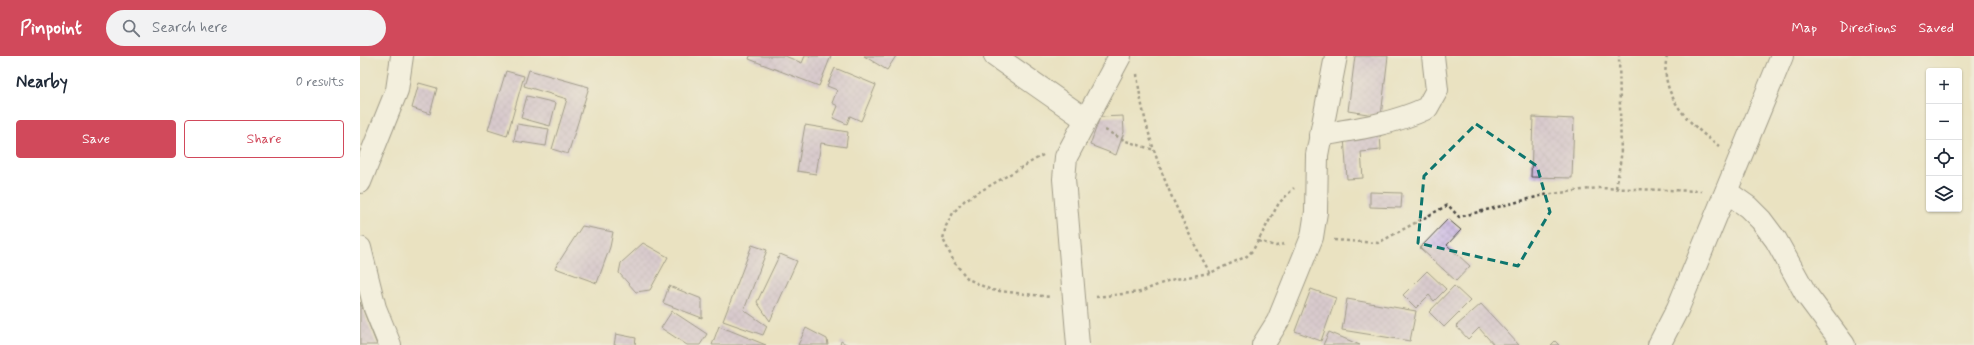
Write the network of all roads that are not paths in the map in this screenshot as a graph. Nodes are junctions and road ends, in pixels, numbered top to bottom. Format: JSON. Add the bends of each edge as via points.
{"nodes":[{"id":1,"x":402,"y":56,"type":"edge"},
{"id":2,"x":995,"y":56,"type":"edge"},
{"id":3,"x":1336,"y":56,"type":"edge"},
{"id":4,"x":1433,"y":56,"type":"edge"},
{"id":5,"x":1782,"y":56,"type":"edge"},
{"id":6,"x":1128,"y":63,"type":"edge"},
{"id":7,"x":1085,"y":119,"type":"junction"},
{"id":8,"x":1320,"y":135,"type":"junction"},
{"id":9,"x":360,"y":182,"type":"edge"},
{"id":10,"x":1727,"y":192,"type":"junction"},
{"id":11,"x":360,"y":248,"type":"edge"},
{"id":12,"x":390,"y":345,"type":"edge"},
{"id":13,"x":1078,"y":345,"type":"edge"},
{"id":14,"x":1263,"y":345,"type":"edge"},
{"id":15,"x":1659,"y":345,"type":"edge"},
{"id":16,"x":1844,"y":345,"type":"edge"}],
"edges":[{"from":1,"to":9,"type":"street","via":[[397,90]]},
{"from":2,"to":7,"type":"street"},
{"from":3,"to":8,"type":"street"},
{"from":4,"to":8,"type":"street","via":[[1437,90],[1427,108],[1388,123]]},
{"from":5,"to":10,"type":"street"},
{"from":6,"to":7,"type":"street"},
{"from":7,"to":13,"type":"street","via":[[1066,158],[1064,179]]},
{"from":8,"to":14,"type":"street","via":[[1316,168],[1316,212],[1312,237],[1278,321]]},
{"from":10,"to":15,"type":"street","via":[[1678,308]]},
{"from":10,"to":16,"type":"street","via":[[1748,207],[1765,225],[1806,294]]},
{"from":11,"to":12,"type":"street","via":[[375,308]]}]}
